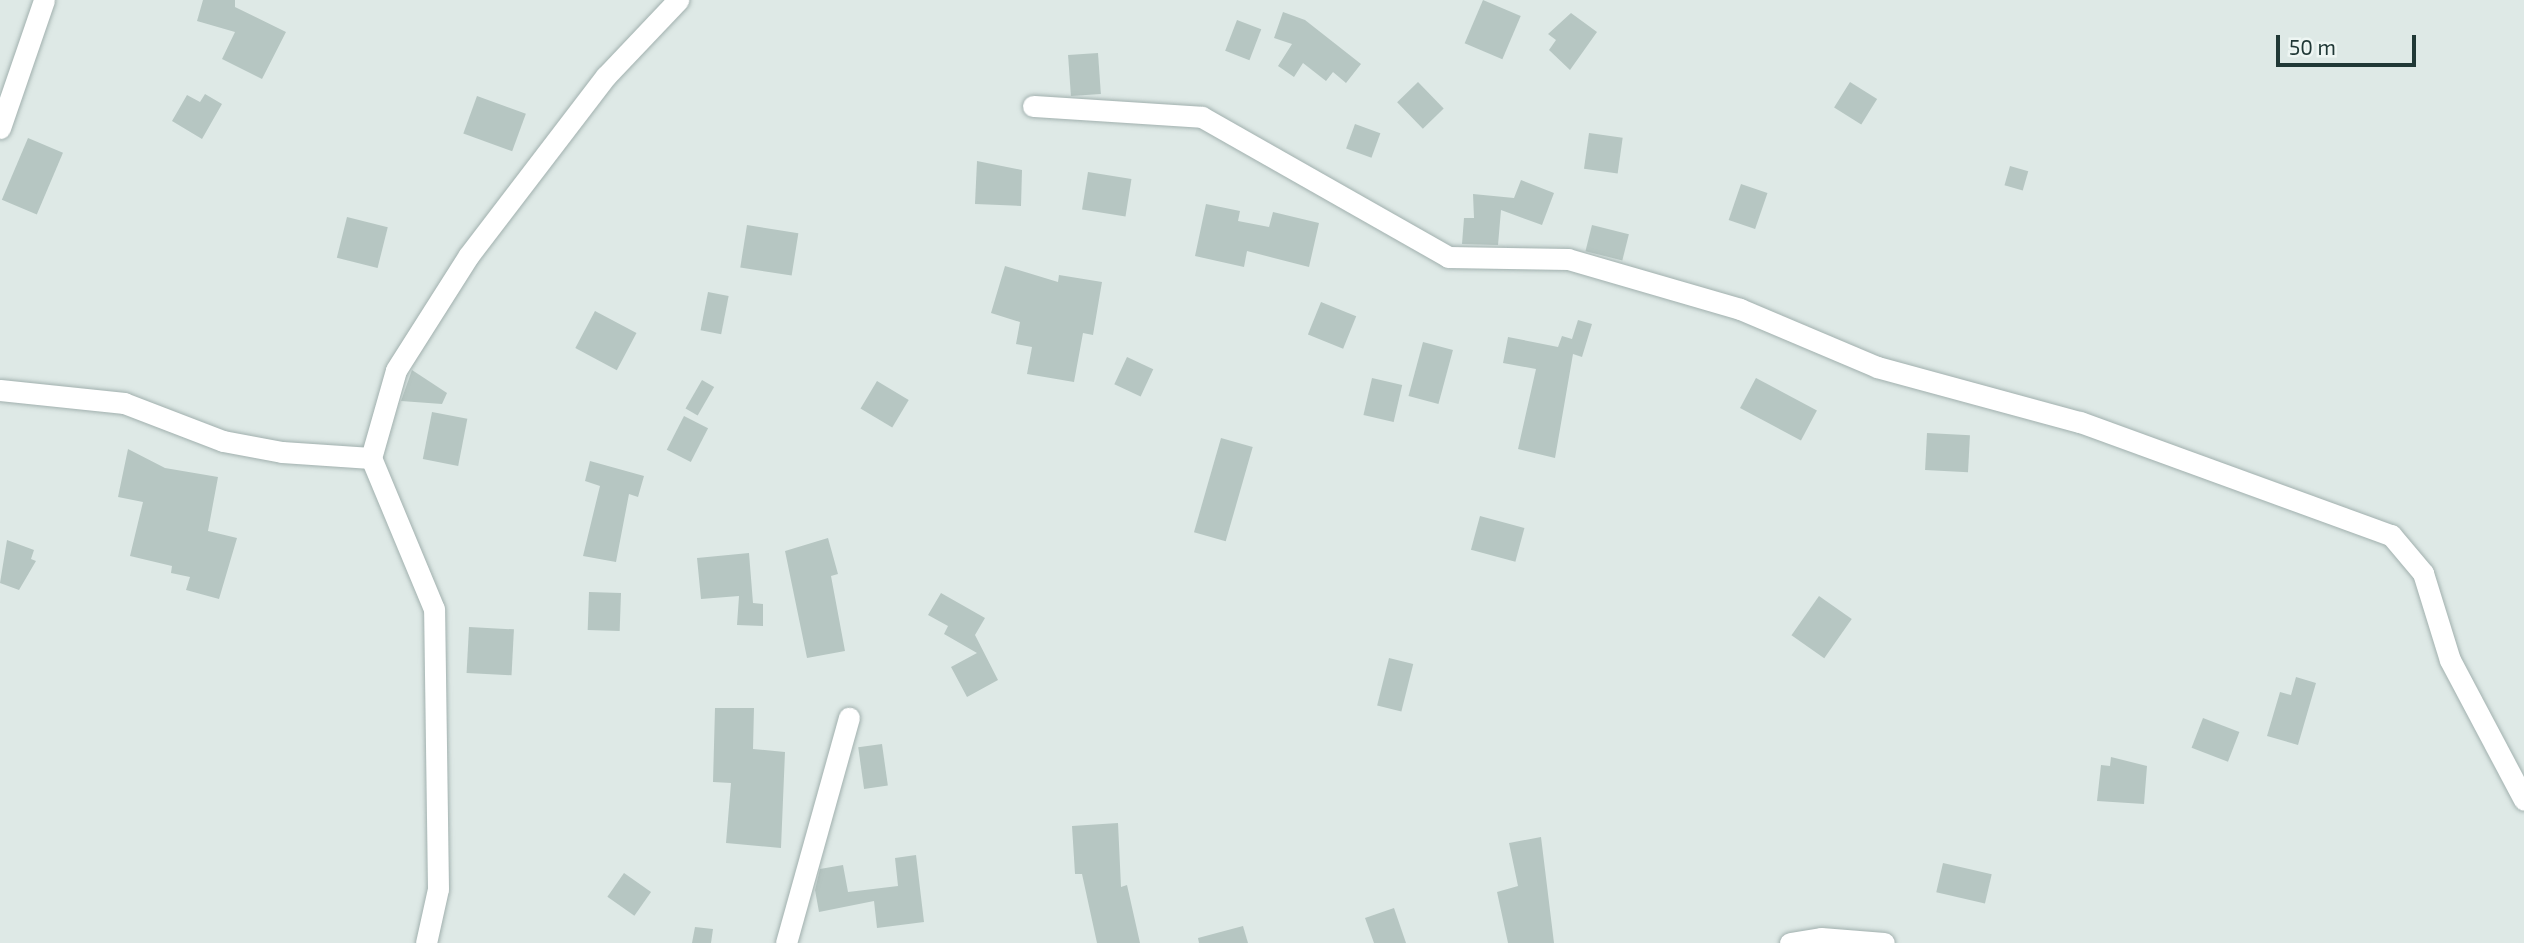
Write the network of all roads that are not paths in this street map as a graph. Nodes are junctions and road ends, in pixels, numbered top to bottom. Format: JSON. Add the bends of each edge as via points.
{"nodes":[{"id":1,"x":44,"y":0,"type":"edge"},
{"id":2,"x":678,"y":0,"type":"edge"},
{"id":3,"x":1033,"y":106,"type":"dead end"},
{"id":4,"x":0,"y":128,"type":"edge"},
{"id":5,"x":0,"y":390,"type":"edge"},
{"id":6,"x":371,"y":458,"type":"junction"},
{"id":7,"x":849,"y":718,"type":"dead end"},
{"id":8,"x":2524,"y":800,"type":"edge"},
{"id":9,"x":1822,"y":940,"type":"edge"},
{"id":10,"x":426,"y":943,"type":"edge"},
{"id":11,"x":786,"y":943,"type":"edge"},
{"id":12,"x":1790,"y":943,"type":"edge"},
{"id":13,"x":1884,"y":943,"type":"edge"}],
"edges":[{"from":1,"to":4,"type":"street"},
{"from":2,"to":6,"type":"street","via":[[606,76],[469,255],[396,370]]},
{"from":3,"to":8,"type":"street","via":[[1202,117],[1447,257],[1568,259],[1740,309],[1877,367],[2080,422],[2391,536],[2423,573],[2449,660]]},
{"from":5,"to":6,"type":"street","via":[[124,403],[223,441],[282,453]]},
{"from":6,"to":10,"type":"street","via":[[434,609],[438,889]]},
{"from":7,"to":11,"type":"street"},
{"from":9,"to":12,"type":"street"},
{"from":9,"to":13,"type":"street"}]}
